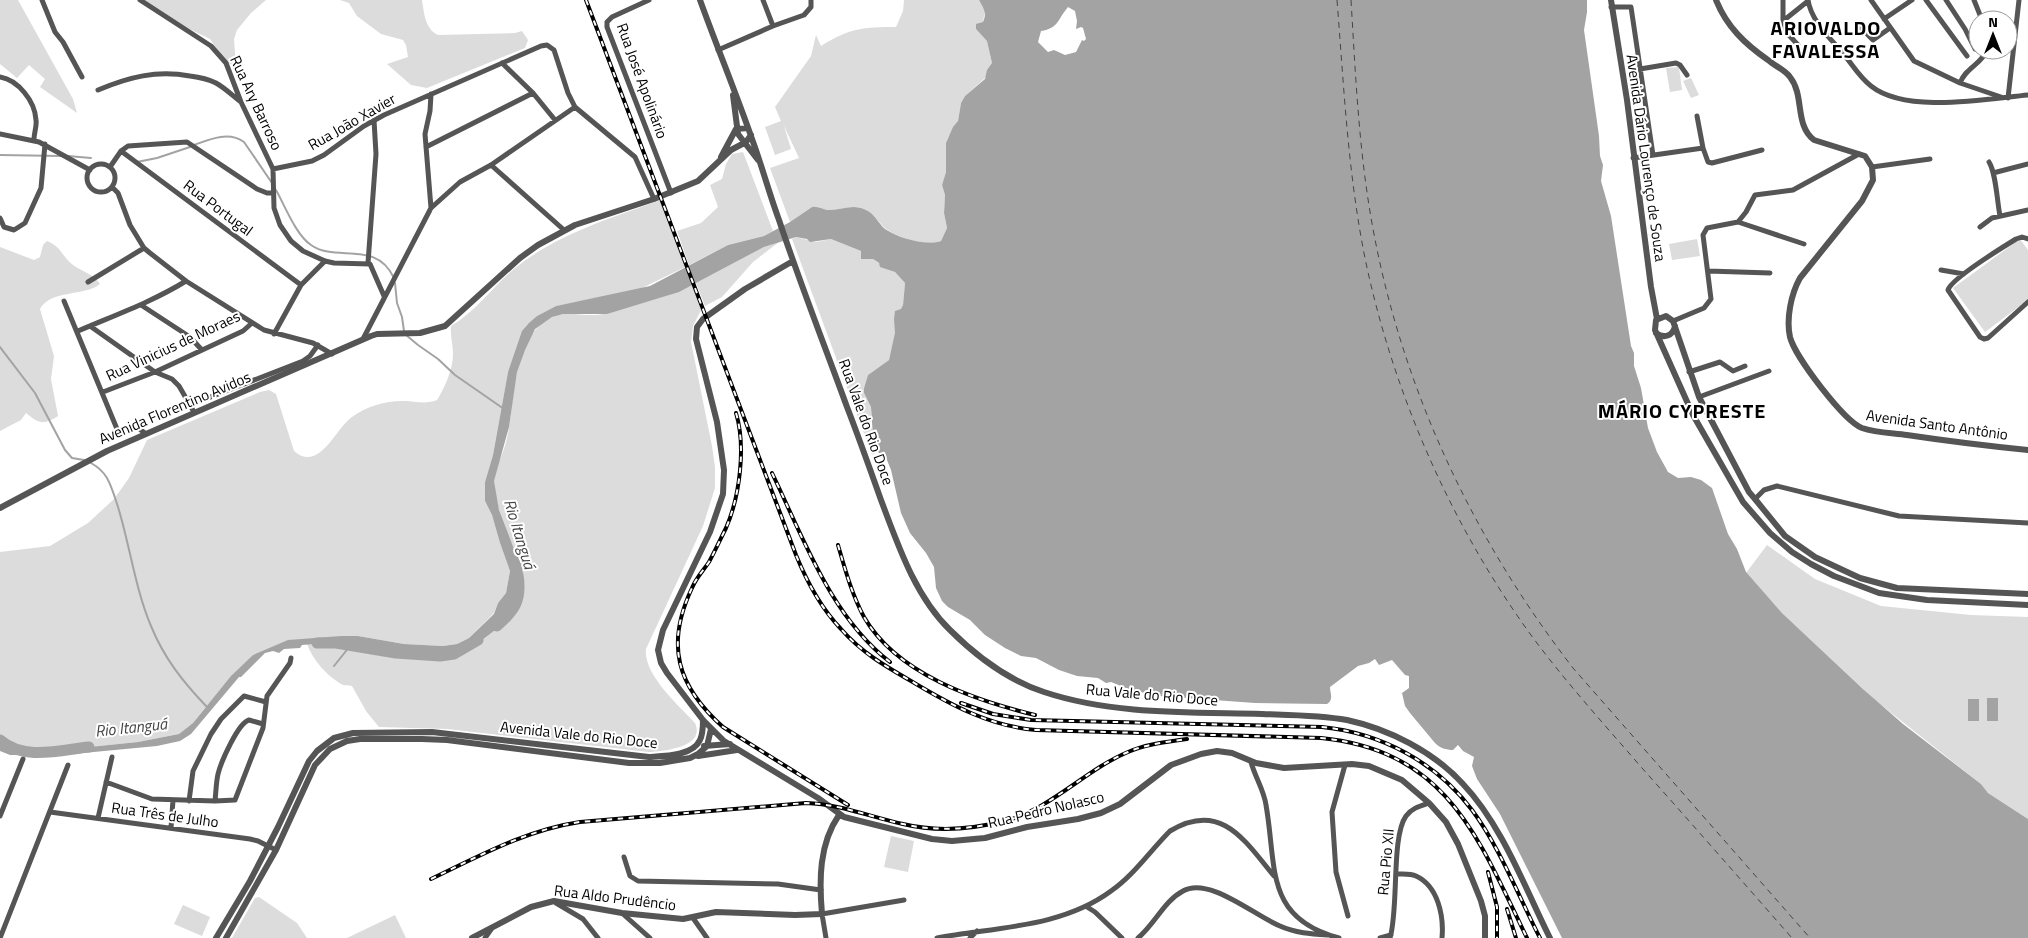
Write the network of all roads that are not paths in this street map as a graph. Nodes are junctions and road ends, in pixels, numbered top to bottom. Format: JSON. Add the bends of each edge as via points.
{"nodes":[{"id":1,"x":42,"y":0,"type":"edge"},
{"id":2,"x":140,"y":0,"type":"edge"},
{"id":3,"x":649,"y":0,"type":"edge"},
{"id":4,"x":700,"y":0,"type":"edge"},
{"id":5,"x":763,"y":0,"type":"edge"},
{"id":6,"x":811,"y":0,"type":"edge"},
{"id":7,"x":1716,"y":0,"type":"edge"},
{"id":8,"x":1783,"y":0,"type":"edge"},
{"id":9,"x":1808,"y":0,"type":"edge"},
{"id":10,"x":1871,"y":0,"type":"edge"},
{"id":11,"x":1912,"y":0,"type":"edge"},
{"id":12,"x":1926,"y":0,"type":"edge"},
{"id":13,"x":1946,"y":0,"type":"edge"},
{"id":14,"x":2019,"y":0,"type":"edge"},
{"id":15,"x":1611,"y":3,"type":"edge"},
{"id":16,"x":1884,"y":19,"type":"junction"},
{"id":17,"x":1783,"y":21,"type":"junction"},
{"id":18,"x":773,"y":26,"type":"junction"},
{"id":19,"x":1861,"y":28,"type":"dead end"},
{"id":20,"x":1890,"y":28,"type":"junction"},
{"id":21,"x":1968,"y":35,"type":"edge"},
{"id":22,"x":1798,"y":45,"type":"dead end"},
{"id":23,"x":718,"y":50,"type":"junction"},
{"id":24,"x":1967,"y":56,"type":"dead end"},
{"id":25,"x":1978,"y":60,"type":"edge"},
{"id":26,"x":502,"y":63,"type":"junction"},
{"id":27,"x":1640,"y":69,"type":"junction"},
{"id":28,"x":1687,"y":74,"type":"dead end"},
{"id":29,"x":0,"y":77,"type":"edge"},
{"id":30,"x":82,"y":77,"type":"dead end"},
{"id":31,"x":1960,"y":82,"type":"junction"},
{"id":32,"x":732,"y":86,"type":"junction"},
{"id":33,"x":98,"y":90,"type":"dead end"},
{"id":34,"x":533,"y":93,"type":"junction"},
{"id":35,"x":431,"y":94,"type":"junction"},
{"id":36,"x":2028,"y":95,"type":"edge"},
{"id":37,"x":2005,"y":98,"type":"junction"},
{"id":38,"x":241,"y":102,"type":"junction"},
{"id":39,"x":575,"y":106,"type":"junction"},
{"id":40,"x":1697,"y":116,"type":"dead end"},
{"id":41,"x":374,"y":120,"type":"junction"},
{"id":42,"x":555,"y":120,"type":"junction"},
{"id":43,"x":748,"y":128,"type":"junction"},
{"id":44,"x":736,"y":129,"type":"junction"},
{"id":45,"x":0,"y":134,"type":"edge"},
{"id":46,"x":751,"y":136,"type":"junction"},
{"id":47,"x":34,"y":139,"type":"junction"},
{"id":48,"x":45,"y":144,"type":"junction"},
{"id":49,"x":744,"y":144,"type":"junction"},
{"id":50,"x":426,"y":147,"type":"junction"},
{"id":51,"x":1703,"y":148,"type":"junction"},
{"id":52,"x":1762,"y":150,"type":"dead end"},
{"id":53,"x":121,"y":151,"type":"junction"},
{"id":54,"x":1860,"y":154,"type":"junction"},
{"id":55,"x":1653,"y":155,"type":"junction"},
{"id":56,"x":1633,"y":158,"type":"junction"},
{"id":57,"x":1930,"y":159,"type":"dead end"},
{"id":58,"x":720,"y":160,"type":"junction"},
{"id":59,"x":760,"y":162,"type":"junction"},
{"id":60,"x":1989,"y":162,"type":"dead end"},
{"id":61,"x":2028,"y":164,"type":"edge"},
{"id":62,"x":491,"y":165,"type":"junction"},
{"id":63,"x":110,"y":167,"type":"junction"},
{"id":64,"x":1872,"y":167,"type":"junction"},
{"id":65,"x":273,"y":169,"type":"junction"},
{"id":66,"x":90,"y":170,"type":"junction"},
{"id":67,"x":1993,"y":173,"type":"junction"},
{"id":68,"x":112,"y":187,"type":"junction"},
{"id":69,"x":272,"y":193,"type":"junction"},
{"id":70,"x":671,"y":193,"type":"junction"},
{"id":71,"x":654,"y":199,"type":"junction"},
{"id":72,"x":431,"y":208,"type":"junction"},
{"id":73,"x":2028,"y":210,"type":"edge"},
{"id":74,"x":2000,"y":216,"type":"junction"},
{"id":75,"x":0,"y":218,"type":"edge"},
{"id":76,"x":1738,"y":222,"type":"junction"},
{"id":77,"x":1980,"y":227,"type":"dead end"},
{"id":78,"x":564,"y":230,"type":"junction"},
{"id":79,"x":2028,"y":240,"type":"edge"},
{"id":80,"x":1804,"y":244,"type":"dead end"},
{"id":81,"x":144,"y":248,"type":"junction"},
{"id":82,"x":325,"y":261,"type":"junction"},
{"id":83,"x":793,"y":261,"type":"junction"},
{"id":84,"x":368,"y":263,"type":"junction"},
{"id":85,"x":1708,"y":270,"type":"junction"},
{"id":86,"x":1941,"y":270,"type":"dead end"},
{"id":87,"x":1770,"y":273,"type":"dead end"},
{"id":88,"x":1964,"y":274,"type":"junction"},
{"id":89,"x":186,"y":281,"type":"junction"},
{"id":90,"x":88,"y":282,"type":"dead end"},
{"id":91,"x":301,"y":285,"type":"junction"},
{"id":92,"x":384,"y":296,"type":"junction"},
{"id":93,"x":64,"y":302,"type":"dead end"},
{"id":94,"x":2028,"y":302,"type":"edge"},
{"id":95,"x":141,"y":305,"type":"junction"},
{"id":96,"x":1657,"y":319,"type":"junction"},
{"id":97,"x":252,"y":323,"type":"junction"},
{"id":98,"x":1674,"y":324,"type":"junction"},
{"id":99,"x":90,"y":326,"type":"junction"},
{"id":100,"x":78,"y":331,"type":"junction"},
{"id":101,"x":1656,"y":333,"type":"junction"},
{"id":102,"x":274,"y":334,"type":"junction"},
{"id":103,"x":363,"y":339,"type":"junction"},
{"id":104,"x":318,"y":345,"type":"junction"},
{"id":105,"x":201,"y":350,"type":"junction"},
{"id":106,"x":332,"y":354,"type":"junction"},
{"id":107,"x":1745,"y":366,"type":"dead end"},
{"id":108,"x":1769,"y":371,"type":"dead end"},
{"id":109,"x":155,"y":372,"type":"junction"},
{"id":110,"x":1690,"y":372,"type":"junction"},
{"id":111,"x":103,"y":392,"type":"junction"},
{"id":112,"x":1699,"y":397,"type":"junction"},
{"id":113,"x":190,"y":404,"type":"junction"},
{"id":114,"x":194,"y":412,"type":"junction"},
{"id":115,"x":146,"y":434,"type":"junction"},
{"id":116,"x":2028,"y":450,"type":"edge"},
{"id":117,"x":1729,"y":455,"type":"junction"},
{"id":118,"x":1719,"y":460,"type":"junction"},
{"id":119,"x":1754,"y":499,"type":"junction"},
{"id":120,"x":0,"y":508,"type":"edge"},
{"id":121,"x":2028,"y":523,"type":"edge"},
{"id":122,"x":1897,"y":588,"type":"junction"},
{"id":123,"x":1998,"y":592,"type":"junction"},
{"id":124,"x":2028,"y":594,"type":"edge"},
{"id":125,"x":1896,"y":596,"type":"junction"},
{"id":126,"x":1997,"y":604,"type":"junction"},
{"id":127,"x":2028,"y":605,"type":"edge"},
{"id":128,"x":291,"y":658,"type":"dead end"},
{"id":129,"x":266,"y":702,"type":"junction"},
{"id":130,"x":703,"y":720,"type":"junction"},
{"id":131,"x":264,"y":724,"type":"junction"},
{"id":132,"x":711,"y":729,"type":"junction"},
{"id":133,"x":730,"y":744,"type":"junction"},
{"id":134,"x":707,"y":746,"type":"junction"},
{"id":135,"x":694,"y":747,"type":"junction"},
{"id":136,"x":737,"y":750,"type":"junction"},
{"id":137,"x":112,"y":757,"type":"dead end"},
{"id":138,"x":690,"y":758,"type":"junction"},
{"id":139,"x":23,"y":759,"type":"dead end"},
{"id":140,"x":1251,"y":762,"type":"junction"},
{"id":141,"x":68,"y":765,"type":"dead end"},
{"id":142,"x":1345,"y":765,"type":"junction"},
{"id":143,"x":106,"y":782,"type":"junction"},
{"id":144,"x":173,"y":800,"type":"junction"},
{"id":145,"x":189,"y":801,"type":"junction"},
{"id":146,"x":216,"y":801,"type":"junction"},
{"id":147,"x":1429,"y":803,"type":"junction"},
{"id":148,"x":50,"y":812,"type":"junction"},
{"id":149,"x":839,"y":815,"type":"junction"},
{"id":150,"x":0,"y":816,"type":"edge"},
{"id":151,"x":98,"y":818,"type":"junction"},
{"id":152,"x":171,"y":828,"type":"junction"},
{"id":153,"x":268,"y":846,"type":"junction"},
{"id":154,"x":276,"y":850,"type":"junction"},
{"id":155,"x":624,"y":857,"type":"dead end"},
{"id":156,"x":1396,"y":874,"type":"junction"},
{"id":157,"x":1274,"y":876,"type":"junction"},
{"id":158,"x":821,"y":890,"type":"junction"},
{"id":159,"x":904,"y":900,"type":"dead end"},
{"id":160,"x":554,"y":901,"type":"junction"},
{"id":161,"x":1087,"y":906,"type":"junction"},
{"id":162,"x":622,"y":913,"type":"junction"},
{"id":163,"x":822,"y":914,"type":"junction"},
{"id":164,"x":1348,"y":916,"type":"dead end"},
{"id":165,"x":693,"y":918,"type":"junction"},
{"id":166,"x":492,"y":928,"type":"junction"},
{"id":167,"x":977,"y":931,"type":"junction"},
{"id":168,"x":1328,"y":935,"type":"junction"},
{"id":169,"x":1391,"y":936,"type":"edge"},
{"id":170,"x":0,"y":938,"type":"edge"},
{"id":171,"x":216,"y":938,"type":"edge"},
{"id":172,"x":226,"y":938,"type":"edge"},
{"id":173,"x":472,"y":938,"type":"edge"},
{"id":174,"x":485,"y":938,"type":"edge"},
{"id":175,"x":598,"y":938,"type":"edge"},
{"id":176,"x":650,"y":938,"type":"edge"},
{"id":177,"x":707,"y":938,"type":"edge"},
{"id":178,"x":826,"y":938,"type":"edge"},
{"id":179,"x":936,"y":938,"type":"edge"},
{"id":180,"x":970,"y":938,"type":"edge"},
{"id":181,"x":1122,"y":938,"type":"edge"},
{"id":182,"x":1138,"y":938,"type":"edge"},
{"id":183,"x":1339,"y":938,"type":"edge"},
{"id":184,"x":1380,"y":938,"type":"edge"},
{"id":185,"x":1442,"y":938,"type":"edge"},
{"id":186,"x":1485,"y":938,"type":"edge"},
{"id":187,"x":1550,"y":938,"type":"edge"}],
"edges":[{"from":1,"to":30,"type":"street","via":[[55,32]]},
{"from":2,"to":38,"type":"street","name":"Rua Ary Barroso","via":[[217,51],[231,71]]},
{"from":3,"to":70,"type":"street","name":"Rua José Apolinário","via":[[609,19],[607,28]]},
{"from":4,"to":23,"type":"street","name":"Rua Vale do Rio Doce"},
{"from":5,"to":18,"type":"street"},
{"from":6,"to":18,"type":"street","via":[[812,7],[804,15]]},
{"from":7,"to":54,"type":"street","via":[[1740,38],[1791,78],[1803,127],[1809,136]]},
{"from":8,"to":17,"type":"street"},
{"from":9,"to":17,"type":"street"},
{"from":9,"to":37,"type":"street","via":[[1812,14],[1832,42],[1865,80],[1880,91],[1907,99],[1950,103]]},
{"from":10,"to":16,"type":"street"},
{"from":11,"to":16,"type":"street"},
{"from":12,"to":24,"type":"street"},
{"from":13,"to":21,"type":"street"},
{"from":14,"to":37,"type":"street"},
{"from":15,"to":27,"type":"street","via":[[1630,7]]},
{"from":15,"to":56,"type":"street","name":"Avenida Dário Lourenço de Souza"},
{"from":16,"to":20,"type":"street"},
{"from":17,"to":22,"type":"street","via":[[1786,32]]},
{"from":18,"to":23,"type":"street"},
{"from":19,"to":20,"type":"street","via":[[1873,40]]},
{"from":20,"to":31,"type":"street","via":[[1914,61]]},
{"from":23,"to":32,"type":"street","name":"Rua Vale do Rio Doce"},
{"from":25,"to":31,"type":"street","via":[[1964,73]]},
{"from":26,"to":34,"type":"street"},
{"from":26,"to":35,"type":"street","name":"Rua João Xavier"},
{"from":26,"to":39,"type":"street","name":"Rua João Xavier","via":[[541,46],[552,47]]},
{"from":27,"to":28,"type":"street","via":[[1676,63]]},
{"from":27,"to":55,"type":"street"},
{"from":29,"to":47,"type":"street","via":[[19,85],[31,104],[36,119]]},
{"from":31,"to":37,"type":"street"},
{"from":32,"to":43,"type":"street","name":"Rua Vale do Rio Doce"},
{"from":32,"to":44,"type":"street"},
{"from":33,"to":38,"type":"street","via":[[147,74],[184,75],[217,83]]},
{"from":34,"to":42,"type":"street"},
{"from":34,"to":50,"type":"street"},
{"from":35,"to":41,"type":"street","name":"Rua João Xavier"},
{"from":35,"to":50,"type":"street","via":[[425,128]]},
{"from":36,"to":37,"type":"street"},
{"from":38,"to":65,"type":"street","name":"Rua Ary Barroso"},
{"from":39,"to":42,"type":"street"},
{"from":39,"to":71,"type":"street","via":[[635,157]]},
{"from":40,"to":51,"type":"street"},
{"from":41,"to":65,"type":"street","name":"Rua João Xavier","via":[[312,161]]},
{"from":41,"to":84,"type":"street","via":[[376,154]]},
{"from":42,"to":62,"type":"street"},
{"from":43,"to":44,"type":"street"},
{"from":43,"to":46,"type":"street","name":"Rua Vale do Rio Doce"},
{"from":44,"to":49,"type":"street"},
{"from":44,"to":58,"type":"street"},
{"from":45,"to":47,"type":"street"},
{"from":46,"to":49,"type":"street"},
{"from":46,"to":59,"type":"street","name":"Rua Vale do Rio Doce"},
{"from":47,"to":48,"type":"street"},
{"from":48,"to":66,"type":"street"},
{"from":48,"to":75,"type":"street","via":[[41,188],[25,224],[14,230],[4,227]]},
{"from":49,"to":58,"type":"street"},
{"from":49,"to":59,"type":"street"},
{"from":50,"to":72,"type":"street"},
{"from":51,"to":52,"type":"street","via":[[1711,163]]},
{"from":51,"to":55,"type":"street"},
{"from":53,"to":63,"type":"street"},
{"from":53,"to":69,"type":"street","via":[[131,145],[187,142],[257,189]]},
{"from":53,"to":91,"type":"street","name":"Rua Portugal"},
{"from":54,"to":64,"type":"street","via":[[1868,158]]},
{"from":54,"to":76,"type":"street","via":[[1793,190],[1755,195]]},
{"from":55,"to":56,"type":"street"},
{"from":56,"to":96,"type":"street","name":"Avenida Dário Lourenço de Souza"},
{"from":57,"to":64,"type":"street"},
{"from":58,"to":70,"type":"street","name":"Avenida Florentino Avidos","via":[[698,181]]},
{"from":59,"to":83,"type":"street","name":"Rua Vale do Rio Doce"},
{"from":60,"to":67,"type":"street"},
{"from":61,"to":67,"type":"street"},
{"from":62,"to":72,"type":"street","via":[[460,182]]},
{"from":62,"to":78,"type":"street"},
{"from":63,"to":66,"type":"street","via":[[99,164]]},
{"from":63,"to":68,"type":"street","via":[[115,177]]},
{"from":64,"to":116,"type":"street","name":"Avenida Santo Antônio","via":[[1872,184],[1862,201],[1797,284],[1789,324],[1794,347],[1828,396],[1848,419],[1861,428]]},
{"from":65,"to":69,"type":"street"},
{"from":66,"to":68,"type":"street","via":[[87,180],[92,189],[103,192]]},
{"from":67,"to":74,"type":"street"},
{"from":68,"to":81,"type":"street","via":[[118,193],[126,219]]},
{"from":69,"to":82,"type":"street","via":[[277,218],[290,241]]},
{"from":70,"to":71,"type":"street","name":"Avenida Florentino Avidos"},
{"from":71,"to":78,"type":"street","name":"Avenida Florentino Avidos"},
{"from":72,"to":92,"type":"street"},
{"from":73,"to":74,"type":"street"},
{"from":74,"to":77,"type":"street","via":[[1988,219]]},
{"from":76,"to":80,"type":"street"},
{"from":76,"to":85,"type":"street","via":[[1704,230]]},
{"from":78,"to":103,"type":"street","name":"Avenida Florentino Avidos","via":[[520,258],[445,326],[420,333],[377,334]]},
{"from":79,"to":88,"type":"street","via":[[2016,238]]},
{"from":81,"to":89,"type":"street"},
{"from":81,"to":90,"type":"street"},
{"from":82,"to":84,"type":"street"},
{"from":82,"to":91,"type":"street"},
{"from":83,"to":130,"type":"street","via":[[745,289],[703,319],[697,327],[696,339],[717,422],[723,494],[710,532],[663,630],[658,650],[664,668]]},
{"from":83,"to":187,"type":"street","name":"Rua Vale do Rio Doce","via":[[910,570],[922,595],[946,627],[1007,676],[1074,701],[1160,710],[1312,716],[1358,723],[1407,743],[1460,780],[1475,798],[1493,826]]},
{"from":84,"to":92,"type":"street"},
{"from":85,"to":87,"type":"street"},
{"from":85,"to":98,"type":"street","via":[[1712,294],[1708,304]]},
{"from":86,"to":88,"type":"street"},
{"from":88,"to":94,"type":"street","via":[[1949,285],[1948,292],[1982,338],[1988,338]]},
{"from":89,"to":95,"type":"street"},
{"from":89,"to":97,"type":"street"},
{"from":91,"to":102,"type":"street"},
{"from":92,"to":103,"type":"street"},
{"from":93,"to":100,"type":"street"},
{"from":95,"to":99,"type":"street"},
{"from":95,"to":105,"type":"street","via":[[190,337]]},
{"from":96,"to":98,"type":"street","via":[[1666,316]]},
{"from":96,"to":101,"type":"street"},
{"from":97,"to":102,"type":"street"},
{"from":97,"to":105,"type":"street","name":"Rua Vinicius de Moraes","via":[[243,331]]},
{"from":98,"to":101,"type":"street","via":[[1673,332],[1668,336]]},
{"from":98,"to":110,"type":"street"},
{"from":99,"to":100,"type":"street"},
{"from":99,"to":109,"type":"street"},
{"from":100,"to":111,"type":"street"},
{"from":101,"to":118,"type":"street","via":[[1693,415]]},
{"from":102,"to":104,"type":"street"},
{"from":103,"to":106,"type":"street","name":"Avenida Florentino Avidos"},
{"from":104,"to":106,"type":"street"},
{"from":104,"to":113,"type":"street","via":[[303,361]]},
{"from":105,"to":109,"type":"street","name":"Rua Vinicius de Moraes"},
{"from":106,"to":114,"type":"street","name":"Avenida Florentino Avidos"},
{"from":107,"to":110,"type":"street","via":[[1733,371],[1720,362]]},
{"from":108,"to":112,"type":"street"},
{"from":109,"to":111,"type":"street","name":"Rua Vinicius de Moraes"},
{"from":109,"to":113,"type":"street","via":[[172,379]]},
{"from":110,"to":112,"type":"street"},
{"from":111,"to":115,"type":"street","via":[[119,430],[137,427]]},
{"from":112,"to":117,"type":"street"},
{"from":113,"to":114,"type":"street"},
{"from":114,"to":115,"type":"street","name":"Avenida Florentino Avidos"},
{"from":115,"to":120,"type":"street","name":"Avenida Florentino Avidos","via":[[74,467]]},
{"from":117,"to":118,"type":"street"},
{"from":117,"to":119,"type":"street"},
{"from":118,"to":125,"type":"street","via":[[1748,508],[1792,552],[1856,586]]},
{"from":119,"to":121,"type":"street","via":[[1764,490],[1777,486],[1899,516]]},
{"from":119,"to":122,"type":"street","via":[[1785,536],[1815,556],[1860,578]]},
{"from":122,"to":123,"type":"street"},
{"from":122,"to":125,"type":"street"},
{"from":123,"to":124,"type":"street"},
{"from":123,"to":126,"type":"street"},
{"from":125,"to":126,"type":"street"},
{"from":126,"to":127,"type":"street"},
{"from":128,"to":129,"type":"street","via":[[268,693]]},
{"from":129,"to":131,"type":"street"},
{"from":129,"to":145,"type":"street","via":[[244,696],[217,724],[194,766]]},
{"from":130,"to":132,"type":"street","name":"Rua Pedro Nolasco"},
{"from":130,"to":135,"type":"street","via":[[702,736]]},
{"from":131,"to":146,"type":"street","via":[[234,800]]},
{"from":131,"to":146,"type":"street","via":[[249,720],[243,723],[221,766]]},
{"from":132,"to":133,"type":"street","name":"Rua Pedro Nolasco"},
{"from":132,"to":134,"type":"street"},
{"from":133,"to":134,"type":"street","name":"Avenida Vale do Rio Doce"},
{"from":133,"to":136,"type":"street","name":"Rua Pedro Nolasco"},
{"from":134,"to":135,"type":"street","name":"Avenida Vale do Rio Doce"},
{"from":134,"to":138,"type":"street","name":"Avenida Vale do Rio Doce"},
{"from":135,"to":153,"type":"street","name":"Avenida Vale do Rio Doce","via":[[680,753],[648,757],[432,732],[346,734],[328,742],[312,756]]},
{"from":136,"to":138,"type":"street"},
{"from":136,"to":149,"type":"street","name":"Rua Pedro Nolasco","via":[[818,798]]},
{"from":137,"to":143,"type":"street"},
{"from":138,"to":154,"type":"street","name":"Avenida Vale do Rio Doce","via":[[640,764],[439,739],[347,741],[330,749],[315,765]]},
{"from":139,"to":150,"type":"street"},
{"from":140,"to":142,"type":"street","name":"Rua Pedro Nolasco","via":[[1284,768]]},
{"from":140,"to":149,"type":"street","name":"Rua Pedro Nolasco","via":[[1224,752],[1192,756],[1171,765],[1120,804],[1100,813],[985,838],[938,840]]},
{"from":140,"to":157,"type":"street","via":[[1266,803]]},
{"from":141,"to":148,"type":"street"},
{"from":142,"to":147,"type":"street","name":"Rua Pedro Nolasco","via":[[1364,765],[1395,776]]},
{"from":142,"to":164,"type":"street","via":[[1332,806],[1332,820],[1336,872]]},
{"from":143,"to":144,"type":"street","via":[[148,798]]},
{"from":143,"to":151,"type":"street"},
{"from":144,"to":145,"type":"street"},
{"from":144,"to":152,"type":"street"},
{"from":145,"to":146,"type":"street"},
{"from":147,"to":156,"type":"street","name":"Rua Pio XII","via":[[1410,811],[1401,825]]},
{"from":147,"to":186,"type":"street","name":"Rua Pedro Nolasco","via":[[1446,822],[1461,850],[1483,908]]},
{"from":148,"to":151,"type":"street","name":"Rua Três de Julho"},
{"from":148,"to":170,"type":"street"},
{"from":149,"to":158,"type":"street","via":[[826,844]]},
{"from":151,"to":152,"type":"street","name":"Rua Três de Julho"},
{"from":152,"to":153,"type":"street","name":"Rua Três de Julho","via":[[254,840]]},
{"from":153,"to":154,"type":"street","name":"Rua Três de Julho"},
{"from":153,"to":171,"type":"street","name":"Avenida Vale do Rio Doce"},
{"from":154,"to":172,"type":"street","name":"Avenida Vale do Rio Doce"},
{"from":155,"to":158,"type":"street","via":[[630,876],[638,881],[778,884]]},
{"from":156,"to":169,"type":"street","name":"Rua Pio XII"},
{"from":156,"to":185,"type":"street","via":[[1414,875],[1431,889],[1440,910]]},
{"from":157,"to":161,"type":"street","via":[[1230,827],[1213,821],[1195,821],[1170,831],[1120,884]]},
{"from":157,"to":168,"type":"street","via":[[1295,915],[1307,926]]},
{"from":158,"to":163,"type":"street"},
{"from":159,"to":163,"type":"street"},
{"from":160,"to":162,"type":"street","name":"Rua Aldo Prudêncio"},
{"from":160,"to":166,"type":"street","name":"Rua Aldo Prudêncio","via":[[531,906]]},
{"from":160,"to":175,"type":"street","via":[[583,919]]},
{"from":161,"to":167,"type":"street","via":[[1060,917]]},
{"from":161,"to":181,"type":"street"},
{"from":162,"to":165,"type":"street","name":"Rua Aldo Prudêncio"},
{"from":162,"to":176,"type":"street"},
{"from":163,"to":165,"type":"street","name":"Rua Aldo Prudêncio","via":[[716,912]]},
{"from":163,"to":178,"type":"street"},
{"from":165,"to":177,"type":"street"},
{"from":166,"to":173,"type":"street","name":"Rua Aldo Prudêncio"},
{"from":166,"to":174,"type":"street"},
{"from":167,"to":179,"type":"street"},
{"from":167,"to":180,"type":"street"},
{"from":168,"to":182,"type":"street","via":[[1288,929],[1221,894],[1196,887],[1178,894]]},
{"from":168,"to":183,"type":"street"},
{"from":169,"to":184,"type":"street"}]}
